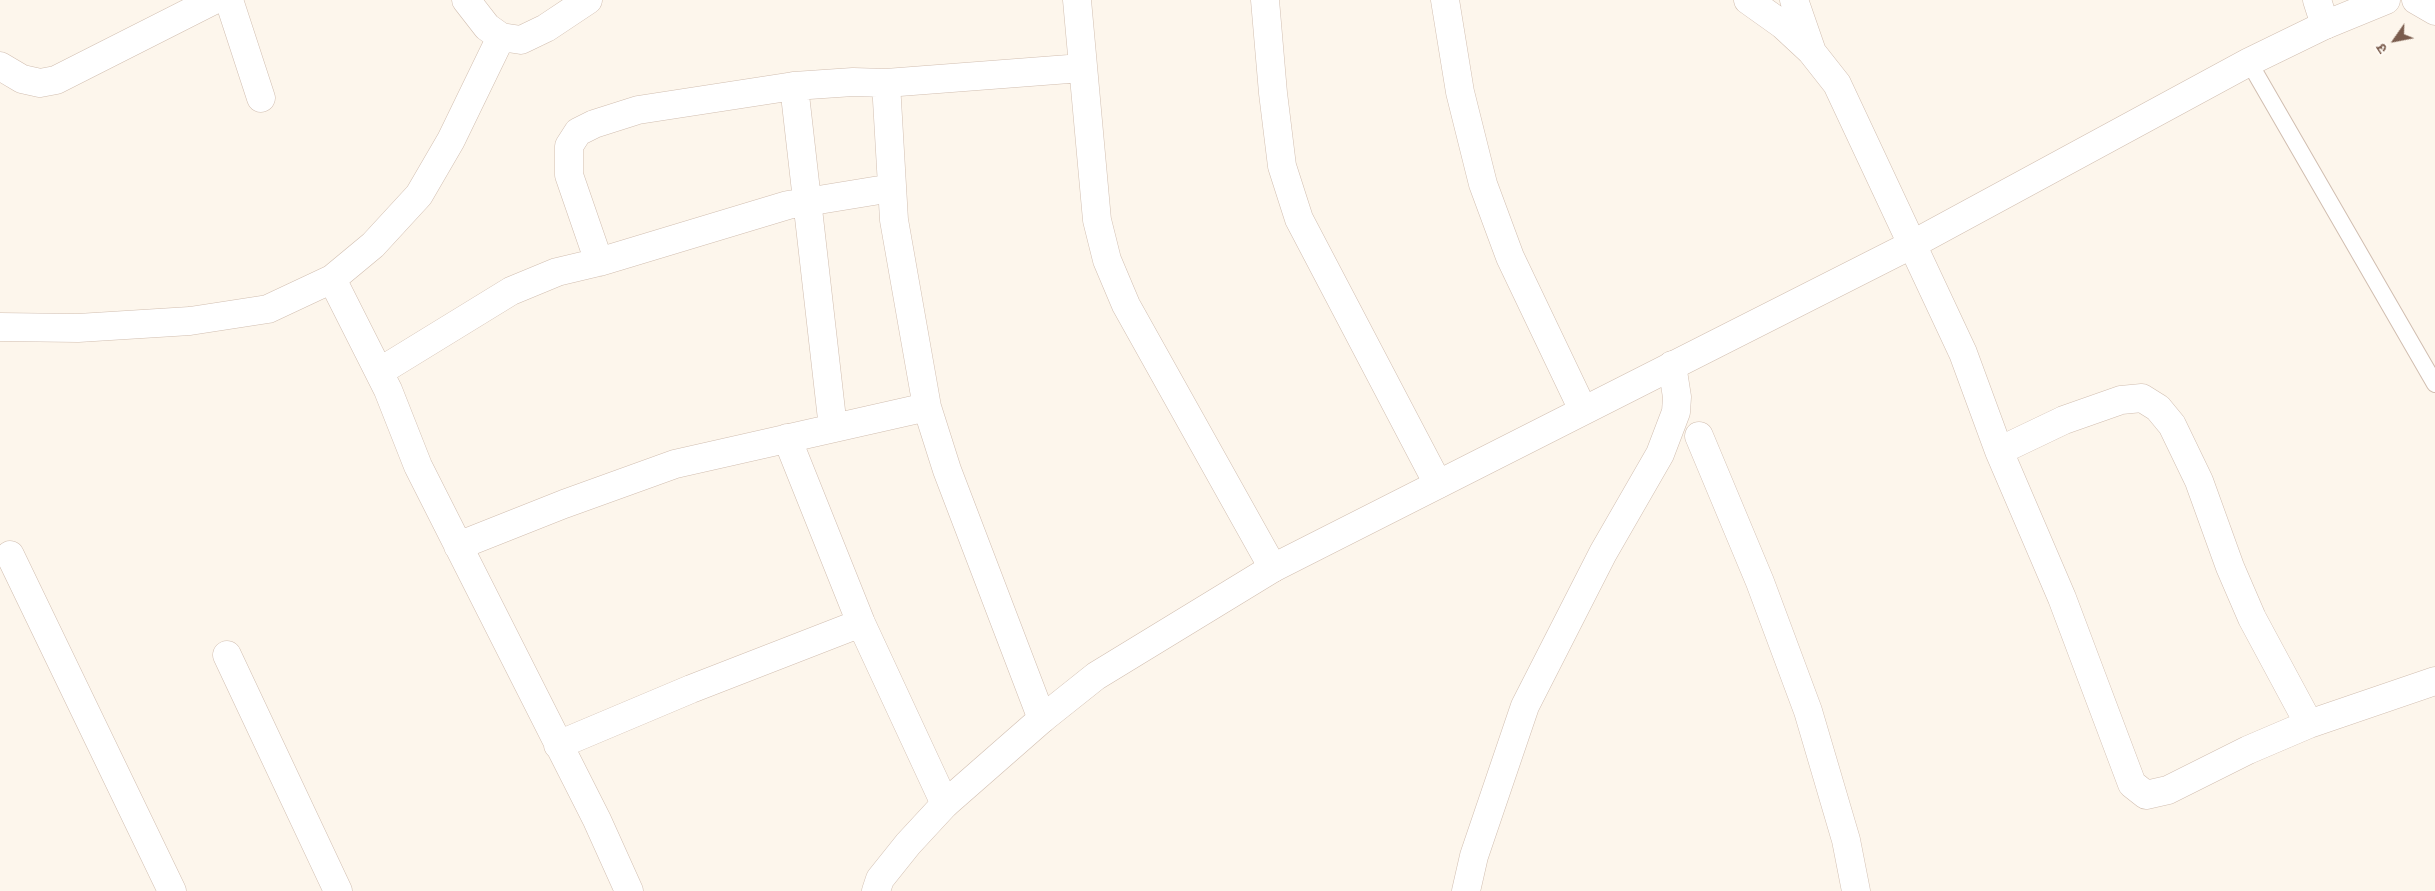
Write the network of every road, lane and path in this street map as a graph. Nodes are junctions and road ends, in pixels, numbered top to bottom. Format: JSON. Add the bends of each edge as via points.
{"nodes":[{"id":1,"x":214,"y":0,"type":"edge"},
{"id":2,"x":230,"y":0,"type":"edge"},
{"id":3,"x":466,"y":0,"type":"edge"},
{"id":4,"x":588,"y":0,"type":"edge"},
{"id":5,"x":1077,"y":0,"type":"edge"},
{"id":6,"x":1265,"y":0,"type":"edge"},
{"id":7,"x":1445,"y":0,"type":"edge"},
{"id":8,"x":1748,"y":0,"type":"edge"},
{"id":9,"x":1794,"y":0,"type":"edge"},
{"id":10,"x":2386,"y":0,"type":"edge"},
{"id":11,"x":2416,"y":0,"type":"edge"},
{"id":12,"x":2435,"y":11,"type":"edge"},
{"id":13,"x":2321,"y":13,"type":"edge"},
{"id":14,"x":502,"y":38,"type":"junction"},
{"id":15,"x":1811,"y":51,"type":"junction"},
{"id":16,"x":2250,"y":62,"type":"junction"},
{"id":17,"x":0,"y":66,"type":"edge"},
{"id":18,"x":1082,"y":68,"type":"junction"},
{"id":19,"x":886,"y":83,"type":"junction"},
{"id":20,"x":794,"y":86,"type":"junction"},
{"id":21,"x":262,"y":98,"type":"dead end"},
{"id":22,"x":892,"y":188,"type":"junction"},
{"id":23,"x":808,"y":202,"type":"junction"},
{"id":24,"x":1913,"y":244,"type":"junction"},
{"id":25,"x":599,"y":262,"type":"junction"},
{"id":26,"x":332,"y":279,"type":"junction"},
{"id":27,"x":0,"y":327,"type":"edge"},
{"id":28,"x":1672,"y":364,"type":"junction"},
{"id":29,"x":379,"y":372,"type":"junction"},
{"id":30,"x":2435,"y":384,"type":"edge"},
{"id":31,"x":927,"y":407,"type":"junction"},
{"id":32,"x":1583,"y":410,"type":"junction"},
{"id":33,"x":832,"y":428,"type":"junction"},
{"id":34,"x":1699,"y":436,"type":"dead end"},
{"id":35,"x":787,"y":438,"type":"junction"},
{"id":36,"x":1999,"y":451,"type":"junction"},
{"id":37,"x":1438,"y":484,"type":"junction"},
{"id":38,"x":458,"y":546,"type":"junction"},
{"id":39,"x":10,"y":555,"type":"dead end"},
{"id":40,"x":1273,"y":568,"type":"junction"},
{"id":41,"x":861,"y":623,"type":"junction"},
{"id":42,"x":227,"y":655,"type":"dead end"},
{"id":43,"x":2435,"y":681,"type":"edge"},
{"id":44,"x":1042,"y":720,"type":"junction"},
{"id":45,"x":2309,"y":724,"type":"junction"},
{"id":46,"x":558,"y":745,"type":"junction"},
{"id":47,"x":945,"y":804,"type":"junction"},
{"id":48,"x":172,"y":891,"type":"edge"},
{"id":49,"x":338,"y":891,"type":"edge"},
{"id":50,"x":629,"y":891,"type":"edge"},
{"id":51,"x":876,"y":891,"type":"edge"},
{"id":52,"x":1466,"y":891,"type":"edge"},
{"id":53,"x":1856,"y":891,"type":"edge"}],
"edges":[{"from":1,"to":17,"type":"street","via":[[56,80],[40,83],[22,79]]},
{"from":2,"to":21,"type":"street"},
{"from":3,"to":14,"type":"street","via":[[487,27]]},
{"from":4,"to":14,"type":"street","via":[[546,28],[521,40]]},
{"from":5,"to":18,"type":"street"},
{"from":6,"to":37,"type":"street","via":[[1282,166],[1299,219]]},
{"from":7,"to":32,"type":"street","via":[[1460,92],[1483,184],[1510,257]]},
{"from":8,"to":15,"type":"street","via":[[1783,24]]},
{"from":9,"to":15,"type":"street"},
{"from":10,"to":13,"type":"street"},
{"from":11,"to":12,"type":"street"},
{"from":13,"to":16,"type":"street"},
{"from":14,"to":26,"type":"street","via":[[451,140],[419,195],[373,245]]},
{"from":15,"to":24,"type":"street","via":[[1837,84]]},
{"from":16,"to":24,"type":"street"},
{"from":16,"to":30,"type":"lane"},
{"from":18,"to":19,"type":"street"},
{"from":18,"to":40,"type":"street","via":[[1097,220],[1107,260],[1126,305]]},
{"from":19,"to":20,"type":"street"},
{"from":19,"to":22,"type":"street"},
{"from":20,"to":23,"type":"street"},
{"from":20,"to":25,"type":"street","via":[[638,110],[578,132],[570,146],[569,175]]},
{"from":22,"to":23,"type":"street"},
{"from":22,"to":31,"type":"street","via":[[896,230]]},
{"from":23,"to":25,"type":"street","via":[[788,205]]},
{"from":23,"to":33,"type":"street"},
{"from":24,"to":28,"type":"street"},
{"from":24,"to":36,"type":"street","via":[[1966,360]]},
{"from":25,"to":29,"type":"street","via":[[557,272],[511,291]]},
{"from":26,"to":27,"type":"street","via":[[268,308],[190,321],[78,328]]},
{"from":26,"to":29,"type":"street"},
{"from":28,"to":32,"type":"street"},
{"from":28,"to":52,"type":"street","via":[[1676,412],[1660,454],[1524,706],[1474,856]]},
{"from":29,"to":38,"type":"street","via":[[418,466]]},
{"from":31,"to":33,"type":"street"},
{"from":31,"to":44,"type":"street","via":[[947,470]]},
{"from":32,"to":37,"type":"street"},
{"from":33,"to":35,"type":"street"},
{"from":34,"to":53,"type":"street","via":[[1760,582],[1808,711],[1846,840]]},
{"from":35,"to":38,"type":"street","via":[[674,464]]},
{"from":35,"to":41,"type":"street"},
{"from":36,"to":45,"type":"street","via":[[2064,420],[2121,400],[2142,398],[2158,408],[2172,425],[2199,481],[2252,618]]},
{"from":36,"to":45,"type":"street","via":[[2062,598],[2132,784],[2146,795],[2168,790]]},
{"from":37,"to":40,"type":"street"},
{"from":38,"to":46,"type":"street"},
{"from":39,"to":48,"type":"street"},
{"from":40,"to":44,"type":"street","via":[[1096,676]]},
{"from":41,"to":46,"type":"street"},
{"from":41,"to":47,"type":"street"},
{"from":42,"to":49,"type":"street"},
{"from":43,"to":45,"type":"street"},
{"from":44,"to":47,"type":"street"},
{"from":46,"to":50,"type":"street"},
{"from":47,"to":51,"type":"street","via":[[880,879]]}]}
